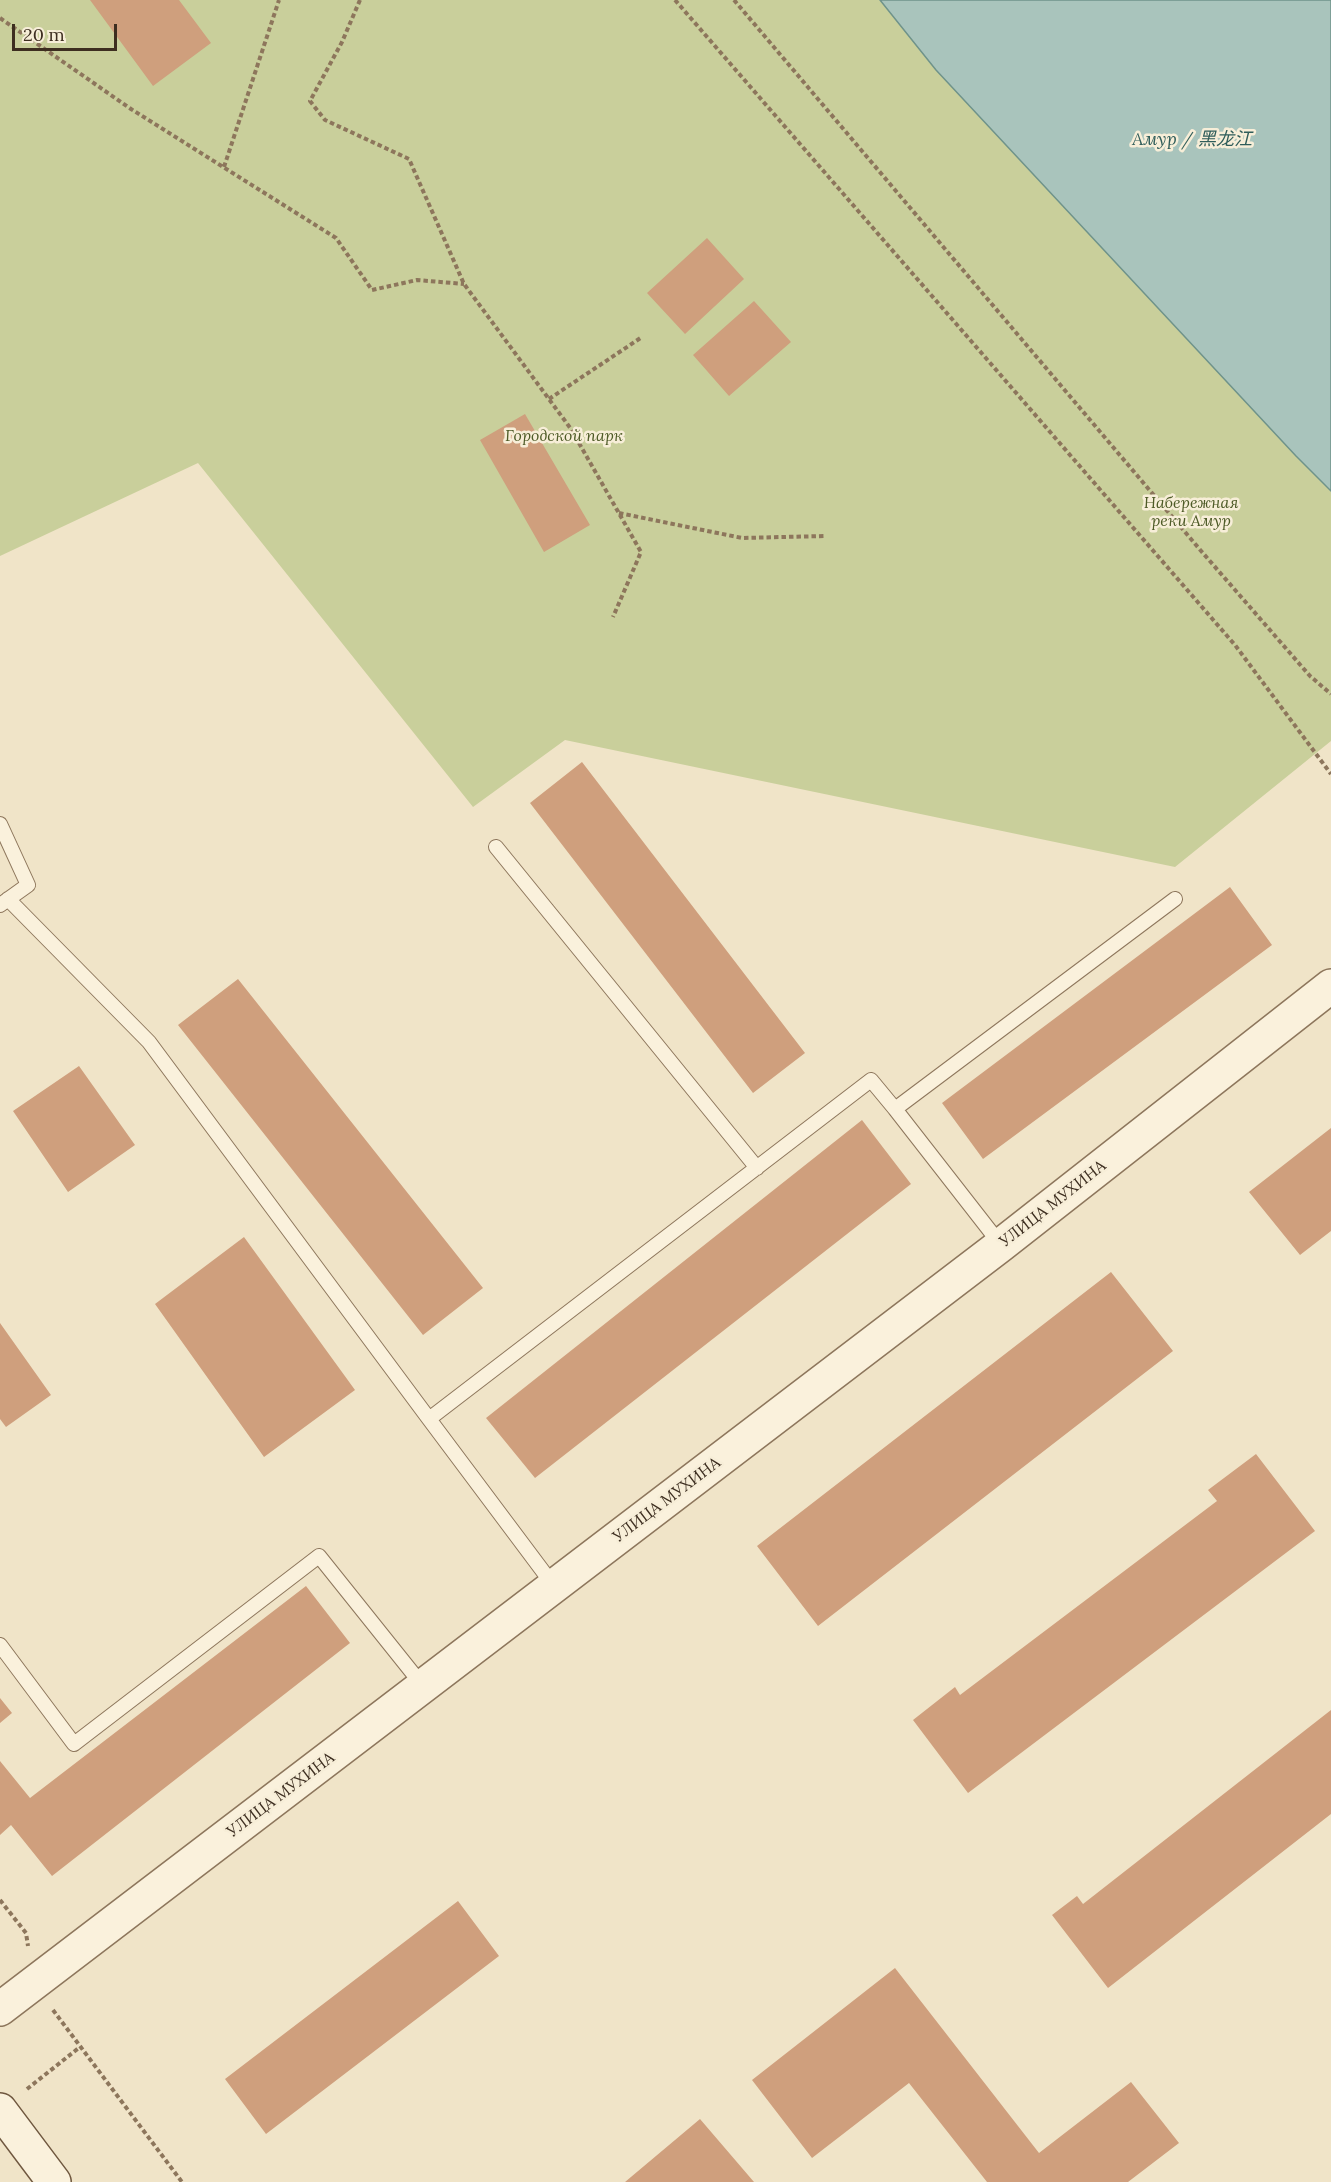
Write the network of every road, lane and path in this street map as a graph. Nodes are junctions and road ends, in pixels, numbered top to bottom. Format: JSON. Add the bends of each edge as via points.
{"nodes":[{"id":1,"x":279,"y":0,"type":"edge"},
{"id":2,"x":360,"y":0,"type":"edge"},
{"id":3,"x":675,"y":0,"type":"edge"},
{"id":4,"x":734,"y":0,"type":"edge"},
{"id":5,"x":0,"y":18,"type":"edge"},
{"id":6,"x":224,"y":167,"type":"junction"},
{"id":7,"x":464,"y":284,"type":"junction"},
{"id":8,"x":642,"y":338,"type":"dead end"},
{"id":9,"x":549,"y":399,"type":"junction"},
{"id":10,"x":618,"y":513,"type":"junction"},
{"id":11,"x":825,"y":536,"type":"dead end"},
{"id":12,"x":614,"y":617,"type":"dead end"},
{"id":13,"x":1331,"y":694,"type":"edge"},
{"id":14,"x":1331,"y":774,"type":"edge"},
{"id":15,"x":0,"y":824,"type":"edge"},
{"id":16,"x":496,"y":847,"type":"dead end"},
{"id":17,"x":1175,"y":899,"type":"dead end"},
{"id":18,"x":4,"y":902,"type":"edge"},
{"id":19,"x":1331,"y":986,"type":"edge"},
{"id":20,"x":895,"y":1109,"type":"junction"},
{"id":21,"x":757,"y":1168,"type":"junction"},
{"id":22,"x":1001,"y":1245,"type":"junction"},
{"id":23,"x":429,"y":1419,"type":"junction"},
{"id":24,"x":554,"y":1586,"type":"junction"},
{"id":25,"x":0,"y":1645,"type":"edge"},
{"id":26,"x":423,"y":1686,"type":"junction"},
{"id":27,"x":0,"y":1900,"type":"edge"},
{"id":28,"x":34,"y":1983,"type":"junction"},
{"id":29,"x":0,"y":2009,"type":"edge"},
{"id":30,"x":80,"y":2047,"type":"junction"},
{"id":31,"x":9,"y":2103,"type":"edge"},
{"id":32,"x":54,"y":2182,"type":"edge"},
{"id":33,"x":182,"y":2182,"type":"edge"}],
"edges":[{"from":1,"to":6,"type":"path"},
{"from":2,"to":7,"type":"path","via":[[310,101],[325,120],[409,159]]},
{"from":3,"to":14,"type":"path","via":[[1235,645]]},
{"from":4,"to":13,"type":"path","via":[[1202,552],[1310,676]]},
{"from":5,"to":6,"type":"path","via":[[130,109]]},
{"from":6,"to":7,"type":"path","via":[[336,238],[372,290],[417,280]]},
{"from":7,"to":9,"type":"path"},
{"from":8,"to":9,"type":"path"},
{"from":9,"to":10,"type":"path","via":[[571,429]]},
{"from":10,"to":11,"type":"path","via":[[742,538]]},
{"from":10,"to":12,"type":"path","via":[[640,552]]},
{"from":15,"to":18,"type":"lane","via":[[28,885]]},
{"from":16,"to":21,"type":"lane"},
{"from":17,"to":20,"type":"lane"},
{"from":18,"to":23,"type":"lane","via":[[149,1042]]},
{"from":19,"to":22,"type":"street","name":"УЛИЦА МУХИНА"},
{"from":20,"to":21,"type":"lane","via":[[871,1080]]},
{"from":20,"to":22,"type":"lane"},
{"from":21,"to":23,"type":"lane"},
{"from":22,"to":24,"type":"street","name":"УЛИЦА МУХИНА"},
{"from":23,"to":24,"type":"lane"},
{"from":24,"to":26,"type":"street","name":"УЛИЦА МУХИНА"},
{"from":25,"to":26,"type":"lane","via":[[74,1744],[319,1556]]},
{"from":26,"to":28,"type":"street","name":"УЛИЦА МУХИНА"},
{"from":27,"to":28,"type":"path","via":[[26,1934]]},
{"from":28,"to":29,"type":"street","name":"УЛИЦА МУХИНА"},
{"from":28,"to":30,"type":"path"},
{"from":30,"to":31,"type":"path"},
{"from":30,"to":33,"type":"path"},
{"from":31,"to":32,"type":"street"}]}
